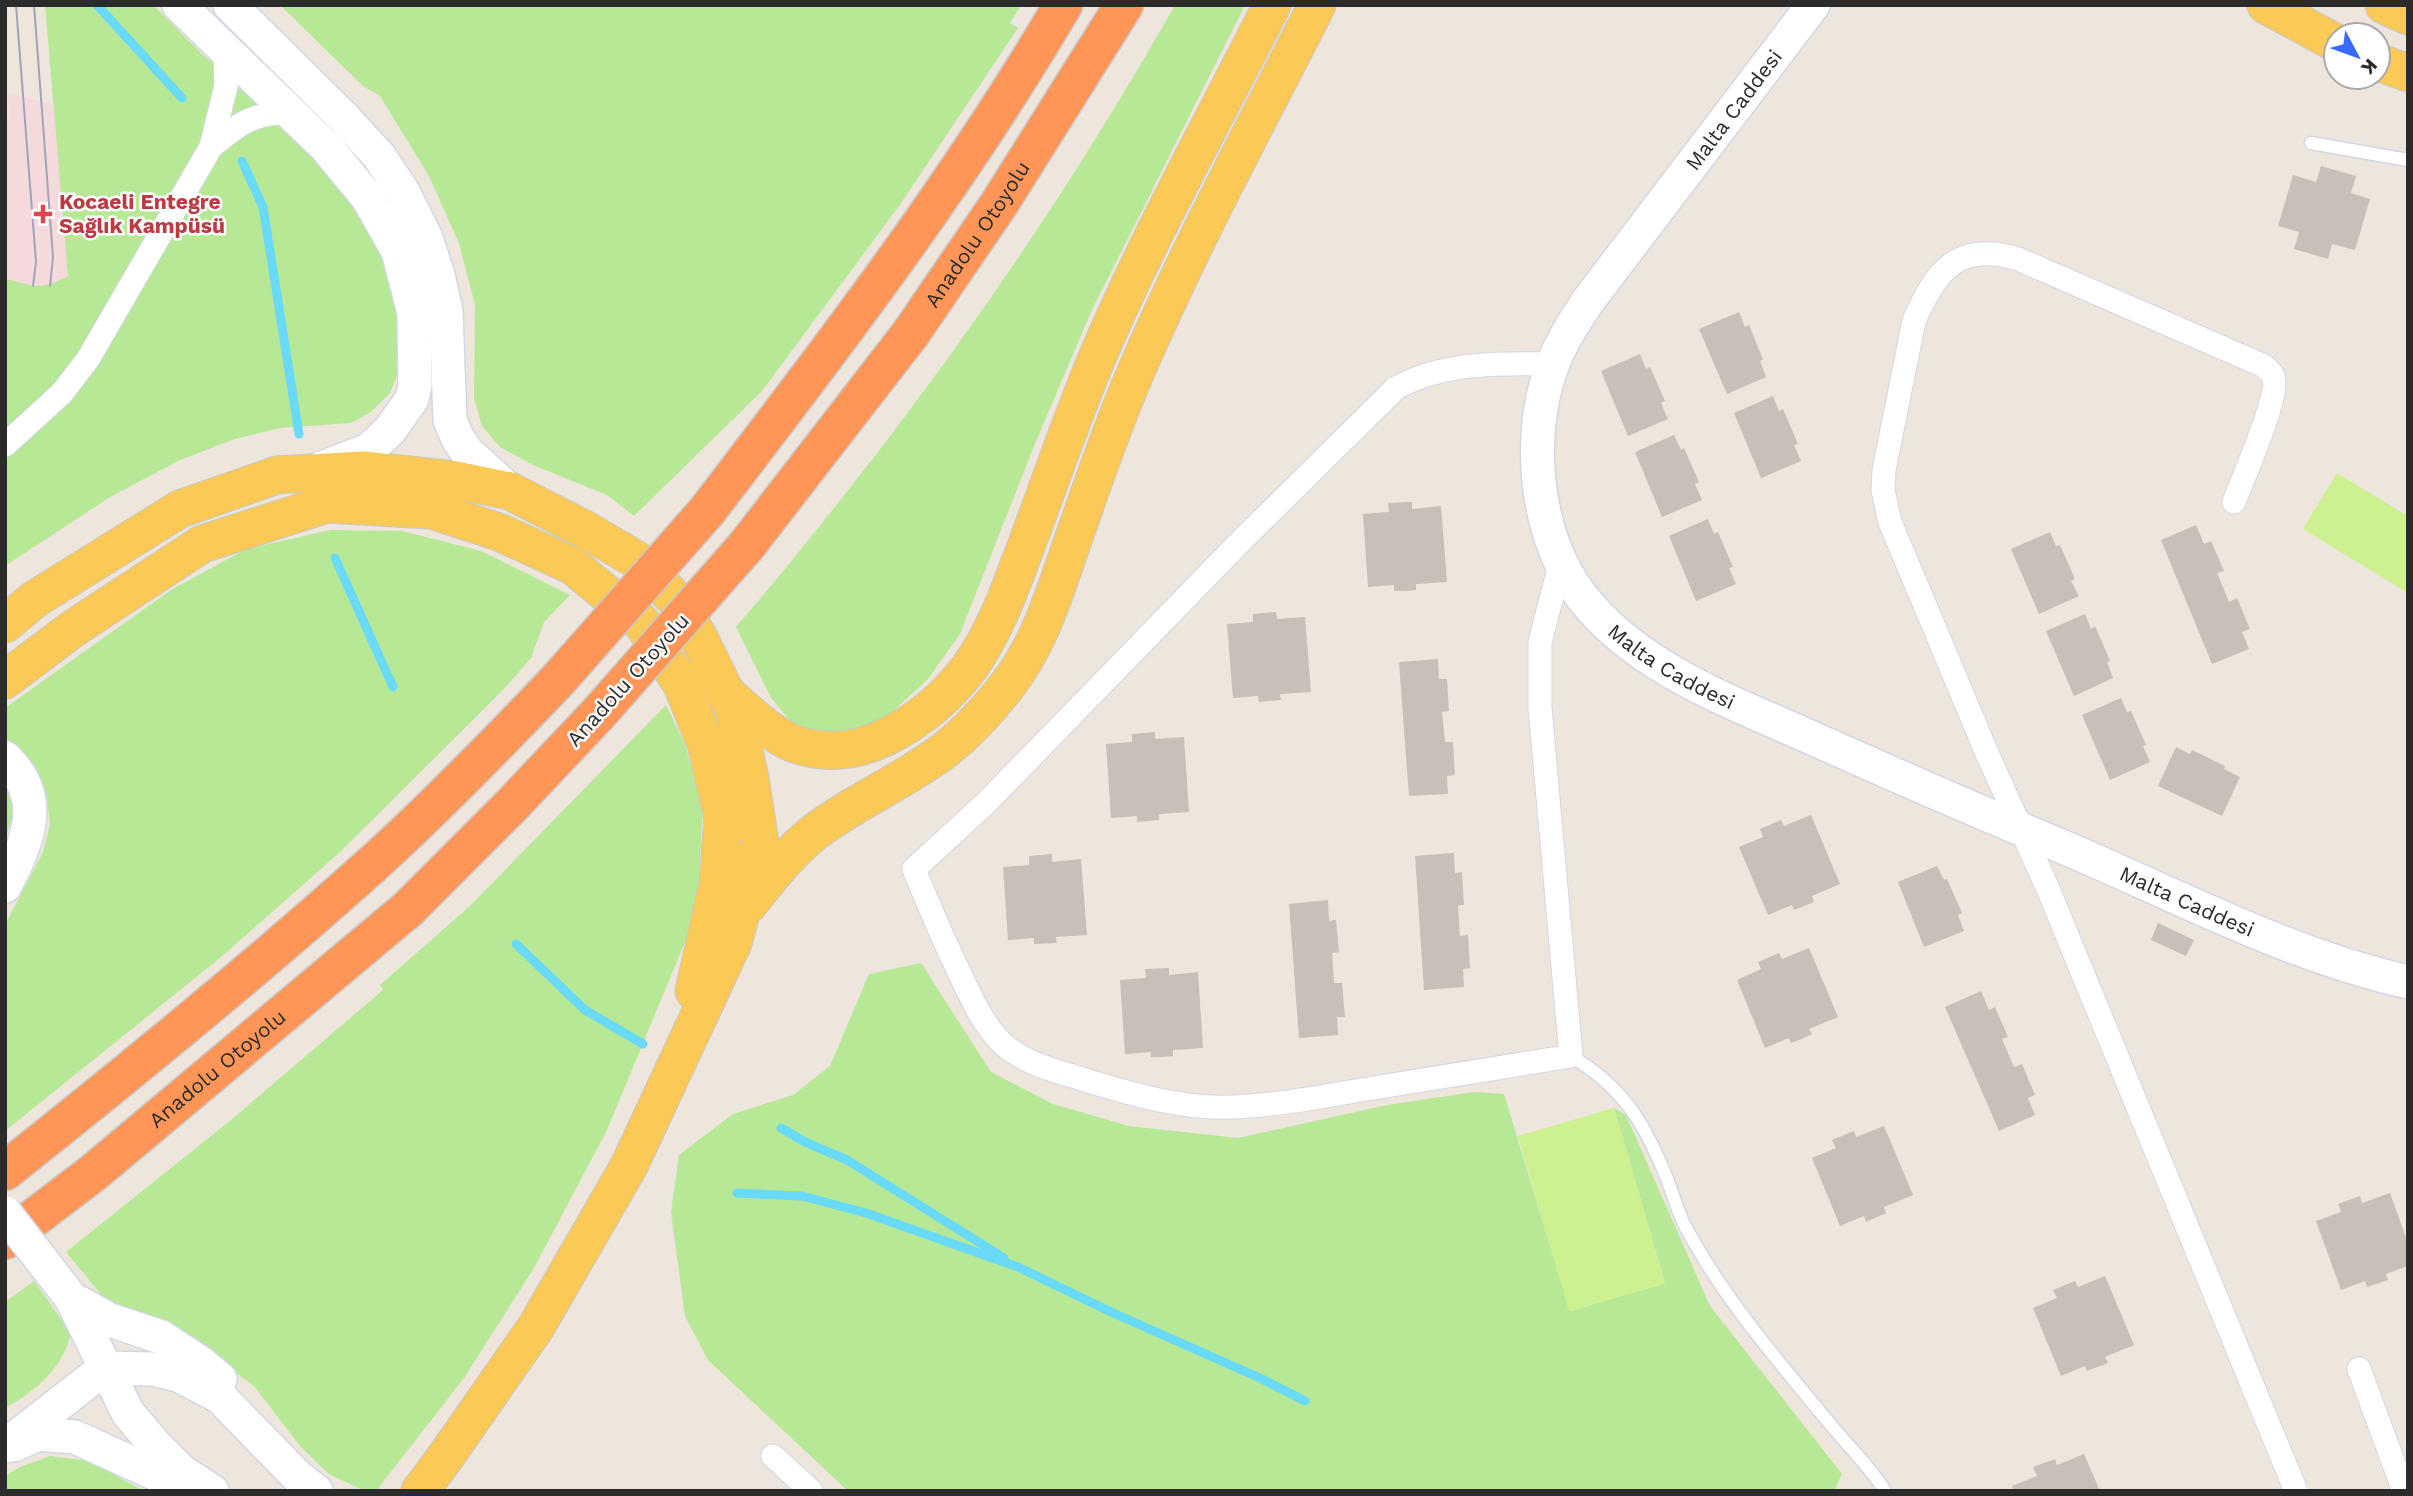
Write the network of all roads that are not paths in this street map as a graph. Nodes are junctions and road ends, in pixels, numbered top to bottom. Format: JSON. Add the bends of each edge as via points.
{"nodes":[{"id":1,"x":179,"y":5,"type":"edge"},
{"id":2,"x":230,"y":5,"type":"edge"},
{"id":3,"x":1063,"y":5,"type":"edge"},
{"id":4,"x":1124,"y":5,"type":"edge"},
{"id":5,"x":1272,"y":5,"type":"edge"},
{"id":6,"x":1317,"y":5,"type":"edge"},
{"id":7,"x":1813,"y":5,"type":"edge"},
{"id":8,"x":2266,"y":5,"type":"edge"},
{"id":9,"x":2384,"y":5,"type":"edge"},
{"id":10,"x":2408,"y":16,"type":"edge"},
{"id":11,"x":2322,"y":35,"type":"edge"},
{"id":12,"x":225,"y":50,"type":"junction"},
{"id":13,"x":289,"y":112,"type":"junction"},
{"id":14,"x":2311,"y":143,"type":"dead end"},
{"id":15,"x":211,"y":147,"type":"junction"},
{"id":16,"x":2408,"y":160,"type":"edge"},
{"id":17,"x":1553,"y":364,"type":"junction"},
{"id":18,"x":5,"y":445,"type":"edge"},
{"id":19,"x":310,"y":473,"type":"junction"},
{"id":20,"x":510,"y":491,"type":"junction"},
{"id":21,"x":2234,"y":502,"type":"dead end"},
{"id":22,"x":1560,"y":565,"type":"junction"},
{"id":23,"x":5,"y":624,"type":"edge"},
{"id":24,"x":5,"y":680,"type":"edge"},
{"id":25,"x":725,"y":692,"type":"junction"},
{"id":26,"x":5,"y":758,"type":"edge"},
{"id":27,"x":2021,"y":829,"type":"junction"},
{"id":28,"x":5,"y":886,"type":"edge"},
{"id":29,"x":740,"y":916,"type":"junction"},
{"id":30,"x":2408,"y":982,"type":"edge"},
{"id":31,"x":1571,"y":1056,"type":"junction"},
{"id":32,"x":680,"y":1057,"type":"junction"},
{"id":33,"x":5,"y":1171,"type":"edge"},
{"id":34,"x":5,"y":1213,"type":"edge"},
{"id":35,"x":5,"y":1240,"type":"edge"},
{"id":36,"x":71,"y":1298,"type":"junction"},
{"id":37,"x":105,"y":1368,"type":"junction"},
{"id":38,"x":2359,"y":1368,"type":"dead end"},
{"id":39,"x":5,"y":1448,"type":"edge"},
{"id":40,"x":773,"y":1456,"type":"dead end"},
{"id":41,"x":281,"y":1459,"type":"junction"},
{"id":42,"x":192,"y":1491,"type":"edge"},
{"id":43,"x":212,"y":1491,"type":"edge"},
{"id":44,"x":316,"y":1491,"type":"edge"},
{"id":45,"x":420,"y":1491,"type":"edge"},
{"id":46,"x":811,"y":1491,"type":"edge"},
{"id":47,"x":1885,"y":1491,"type":"edge"},
{"id":48,"x":2296,"y":1491,"type":"edge"},
{"id":49,"x":2404,"y":1491,"type":"edge"}],
"edges":[{"from":1,"to":12,"type":"main road"},
{"from":2,"to":20,"type":"main road","via":[[343,117],[379,156],[403,192],[426,238],[446,311],[450,420],[466,451]]},
{"from":3,"to":33,"type":"highway","bridge":true,"via":[[870,298],[707,511],[559,679],[375,862]]},
{"from":4,"to":35,"type":"highway","name":"Anadolu Otoyolu","bridge":true,"via":[[911,333],[747,545],[598,714],[408,909],[93,1173]]},
{"from":5,"to":25,"type":"main road","via":[[1100,350],[1009,592],[968,668],[936,704],[902,729],[843,751],[791,742]]},
{"from":6,"to":29,"type":"main road","via":[[1135,373],[1057,586],[1032,645],[1007,685],[945,750],[810,836],[778,867]]},
{"from":7,"to":17,"type":"main road","name":"Malta Caddesi","via":[[1588,302]]},
{"from":8,"to":11,"type":"main road"},
{"from":9,"to":10,"type":"main road"},
{"from":12,"to":13,"type":"main road"},
{"from":12,"to":15,"type":"street","via":[[226,86]]},
{"from":13,"to":15,"type":"street","via":[[264,113],[236,126]]},
{"from":13,"to":19,"type":"main road","via":[[327,148],[368,198],[398,251],[414,313],[415,385],[402,416],[369,450]]},
{"from":14,"to":16,"type":"lane"},
{"from":15,"to":18,"type":"street","via":[[88,359],[62,393]]},
{"from":17,"to":22,"type":"main road","name":"Malta Caddesi","via":[[1542,407],[1538,471],[1549,536]]},
{"from":17,"to":31,"type":"street","via":[[1470,366],[1435,372],[1396,388],[986,803],[914,870],[974,1002],[1002,1043],[1020,1056],[1098,1084],[1156,1100],[1229,1108]]},
{"from":19,"to":20,"type":"main road","via":[[363,470]]},
{"from":19,"to":23,"type":"main road","via":[[277,475],[180,509],[35,599]]},
{"from":20,"to":25,"type":"main road","via":[[640,562],[676,600]]},
{"from":21,"to":27,"type":"street","via":[[2273,399],[2274,377],[2269,370],[1999,254],[1966,256],[1941,273],[1914,321],[1884,470],[1884,503]]},
{"from":22,"to":27,"type":"main road","name":"Malta Caddesi","via":[[1582,597],[1624,640],[1680,676]]},
{"from":22,"to":31,"type":"street","via":[[1540,642],[1539,675]]},
{"from":24,"to":32,"type":"main road","via":[[74,628],[202,544],[327,504],[431,510],[499,532],[573,566],[642,623],[682,684],[706,744],[723,817],[718,884]]},
{"from":25,"to":29,"type":"main road","via":[[734,709],[760,843]]},
{"from":26,"to":28,"type":"main road","via":[[27,787],[31,804],[30,821]]},
{"from":27,"to":30,"type":"main road","name":"Malta Caddesi","via":[[2271,938]]},
{"from":27,"to":48,"type":"street"},
{"from":29,"to":32,"type":"main road","via":[[733,943]]},
{"from":31,"to":47,"type":"lane","via":[[1616,1089],[1636,1115],[1683,1221],[1710,1269],[1744,1319]]},
{"from":32,"to":45,"type":"main road","via":[[629,1166],[536,1327]]},
{"from":34,"to":36,"type":"main road","bridge":true},
{"from":36,"to":37,"type":"main road"},
{"from":36,"to":41,"type":"main road","via":[[110,1321],[161,1337],[201,1363],[257,1418]]},
{"from":37,"to":39,"type":"main road"},
{"from":37,"to":41,"type":"main road","via":[[152,1369],[202,1386],[220,1397]]},
{"from":37,"to":43,"type":"main road","via":[[128,1413],[156,1446],[181,1471]]},
{"from":38,"to":49,"type":"street"},
{"from":39,"to":42,"type":"main road","via":[[38,1434],[75,1437]]},
{"from":40,"to":46,"type":"street"},
{"from":41,"to":44,"type":"main road"}]}
